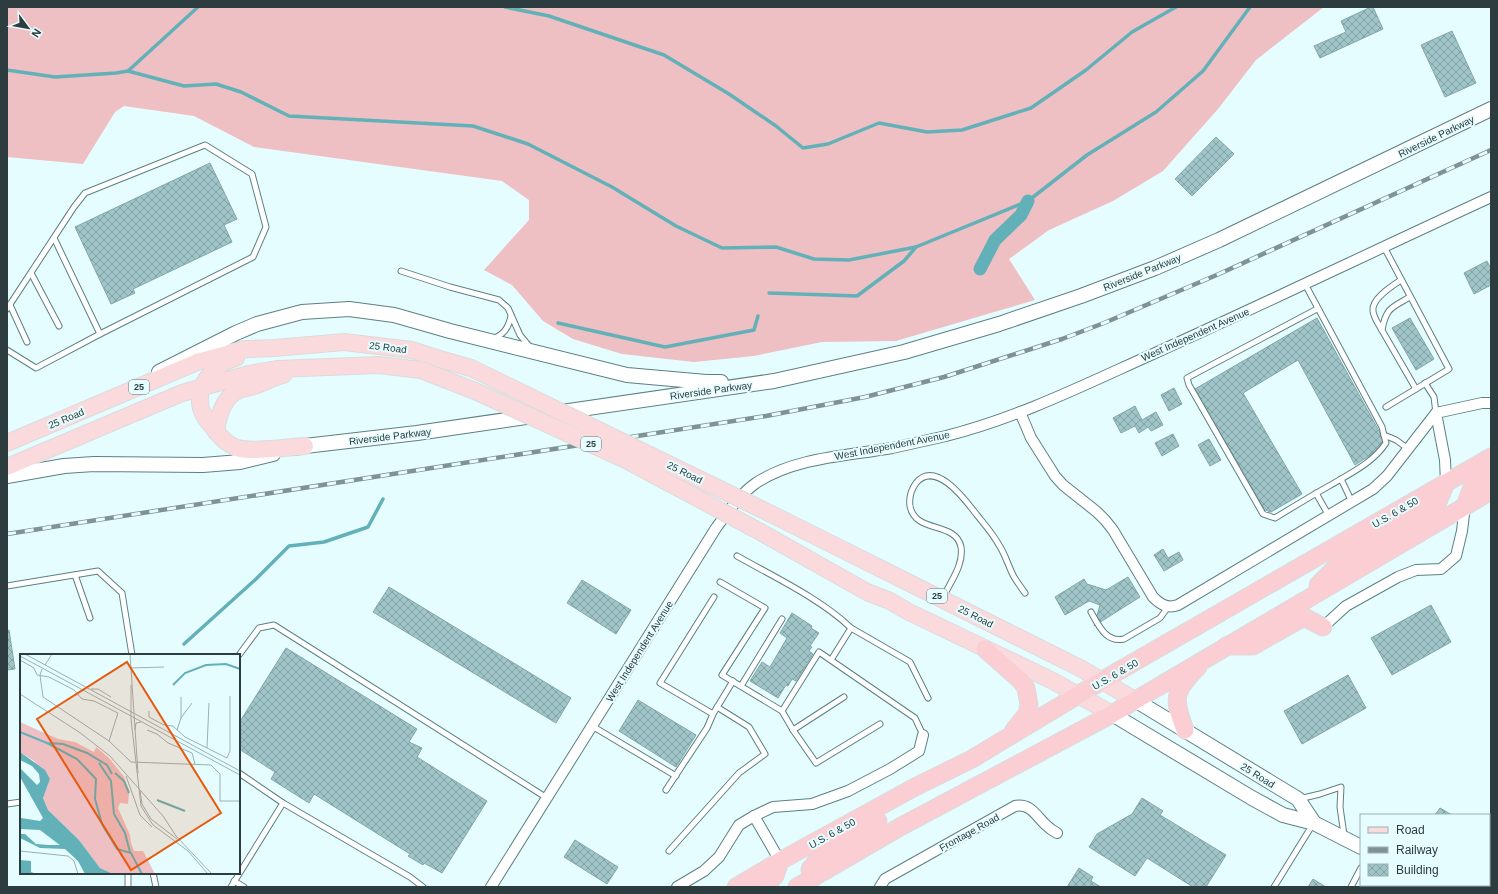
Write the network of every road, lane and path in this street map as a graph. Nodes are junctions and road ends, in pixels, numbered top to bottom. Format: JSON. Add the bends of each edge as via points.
{"nodes":[{"id":1,"x":1491,"y":109,"type":"edge"},
{"id":2,"x":1491,"y":197,"type":"edge"},
{"id":3,"x":54,"y":238,"type":"junction"},
{"id":4,"x":1384,"y":247,"type":"junction"},
{"id":5,"x":401,"y":270,"type":"dead end"},
{"id":6,"x":31,"y":273,"type":"junction"},
{"id":7,"x":1401,"y":280,"type":"junction"},
{"id":8,"x":1305,"y":284,"type":"junction"},
{"id":9,"x":1410,"y":297,"type":"junction"},
{"id":10,"x":8,"y":307,"type":"edge"},
{"id":11,"x":1317,"y":309,"type":"junction"},
{"id":12,"x":511,"y":315,"type":"junction"},
{"id":13,"x":59,"y":326,"type":"dead end"},
{"id":14,"x":1382,"y":330,"type":"junction"},
{"id":15,"x":100,"y":334,"type":"junction"},
{"id":16,"x":488,"y":340,"type":"junction"},
{"id":17,"x":27,"y":342,"type":"dead end"},
{"id":18,"x":275,"y":348,"type":"junction"},
{"id":19,"x":7,"y":350,"type":"edge"},
{"id":20,"x":536,"y":352,"type":"junction"},
{"id":21,"x":315,"y":367,"type":"junction"},
{"id":22,"x":774,"y":381,"type":"junction"},
{"id":23,"x":1425,"y":383,"type":"junction"},
{"id":24,"x":202,"y":387,"type":"junction"},
{"id":25,"x":1416,"y":389,"type":"junction"},
{"id":26,"x":111,"y":399,"type":"junction"},
{"id":27,"x":1491,"y":403,"type":"edge"},
{"id":28,"x":1386,"y":407,"type":"dead end"},
{"id":29,"x":1020,"y":412,"type":"junction"},
{"id":30,"x":1436,"y":414,"type":"junction"},
{"id":31,"x":216,"y":432,"type":"junction"},
{"id":32,"x":1384,"y":435,"type":"junction"},
{"id":33,"x":7,"y":442,"type":"edge"},
{"id":34,"x":305,"y":446,"type":"junction"},
{"id":35,"x":1407,"y":448,"type":"junction"},
{"id":36,"x":1491,"y":457,"type":"edge"},
{"id":37,"x":7,"y":467,"type":"edge"},
{"id":38,"x":1491,"y":472,"type":"edge"},
{"id":39,"x":7,"y":476,"type":"edge"},
{"id":40,"x":1341,"y":479,"type":"junction"},
{"id":41,"x":1446,"y":483,"type":"junction"},
{"id":42,"x":1491,"y":491,"type":"edge"},
{"id":43,"x":1316,"y":493,"type":"junction"},
{"id":44,"x":1352,"y":502,"type":"junction"},
{"id":45,"x":1465,"y":506,"type":"junction"},
{"id":46,"x":1329,"y":516,"type":"junction"},
{"id":47,"x":737,"y":556,"type":"dead end"},
{"id":48,"x":75,"y":575,"type":"junction"},
{"id":49,"x":720,"y":582,"type":"dead end"},
{"id":50,"x":7,"y":586,"type":"edge"},
{"id":51,"x":1025,"y":593,"type":"dead end"},
{"id":52,"x":714,"y":597,"type":"dead end"},
{"id":53,"x":942,"y":599,"type":"junction"},
{"id":54,"x":1300,"y":602,"type":"junction"},
{"id":55,"x":1168,"y":607,"type":"junction"},
{"id":56,"x":1091,"y":612,"type":"dead end"},
{"id":57,"x":90,"y":618,"type":"dead end"},
{"id":58,"x":782,"y":619,"type":"dead end"},
{"id":59,"x":1323,"y":627,"type":"joint"},
{"id":60,"x":851,"y":628,"type":"junction"},
{"id":61,"x":1226,"y":646,"type":"junction"},
{"id":62,"x":985,"y":648,"type":"junction"},
{"id":63,"x":132,"y":654,"type":"edge"},
{"id":64,"x":240,"y":654,"type":"edge"},
{"id":65,"x":1211,"y":654,"type":"junction"},
{"id":66,"x":831,"y":660,"type":"junction"},
{"id":67,"x":1103,"y":680,"type":"junction"},
{"id":68,"x":733,"y":681,"type":"junction"},
{"id":69,"x":741,"y":686,"type":"junction"},
{"id":70,"x":1079,"y":696,"type":"junction"},
{"id":71,"x":844,"y":697,"type":"dead end"},
{"id":72,"x":928,"y":698,"type":"dead end"},
{"id":73,"x":1135,"y":700,"type":"junction"},
{"id":74,"x":717,"y":707,"type":"junction"},
{"id":75,"x":782,"y":711,"type":"junction"},
{"id":76,"x":713,"y":714,"type":"junction"},
{"id":77,"x":1112,"y":714,"type":"junction"},
{"id":78,"x":880,"y":724,"type":"dead end"},
{"id":79,"x":592,"y":726,"type":"junction"},
{"id":80,"x":793,"y":730,"type":"junction"},
{"id":81,"x":1185,"y":730,"type":"junction"},
{"id":82,"x":923,"y":735,"type":"joint"},
{"id":83,"x":972,"y":759,"type":"junction"},
{"id":84,"x":240,"y":774,"type":"edge"},
{"id":85,"x":676,"y":776,"type":"junction"},
{"id":86,"x":915,"y":787,"type":"junction"},
{"id":87,"x":666,"y":790,"type":"dead end"},
{"id":88,"x":547,"y":798,"type":"junction"},
{"id":89,"x":1298,"y":799,"type":"junction"},
{"id":90,"x":20,"y":802,"type":"edge"},
{"id":91,"x":283,"y":803,"type":"junction"},
{"id":92,"x":7,"y":804,"type":"edge"},
{"id":93,"x":754,"y":816,"type":"junction"},
{"id":94,"x":1314,"y":823,"type":"junction"},
{"id":95,"x":1057,"y":833,"type":"dead end"},
{"id":96,"x":1344,"y":838,"type":"junction"},
{"id":97,"x":1360,"y":846,"type":"edge"},
{"id":98,"x":669,"y":851,"type":"dead end"},
{"id":99,"x":780,"y":861,"type":"junction"},
{"id":100,"x":1360,"y":870,"type":"edge"},
{"id":101,"x":240,"y":871,"type":"edge"},
{"id":102,"x":128,"y":874,"type":"edge"},
{"id":103,"x":153,"y":874,"type":"edge"},
{"id":104,"x":238,"y":874,"type":"edge"},
{"id":105,"x":234,"y":881,"type":"junction"},
{"id":106,"x":808,"y":884,"type":"edge"},
{"id":107,"x":128,"y":887,"type":"edge"},
{"id":108,"x":156,"y":887,"type":"edge"},
{"id":109,"x":230,"y":887,"type":"edge"},
{"id":110,"x":244,"y":887,"type":"edge"},
{"id":111,"x":423,"y":887,"type":"edge"},
{"id":112,"x":491,"y":887,"type":"edge"},
{"id":113,"x":677,"y":887,"type":"edge"},
{"id":114,"x":736,"y":887,"type":"edge"},
{"id":115,"x":764,"y":887,"type":"edge"},
{"id":116,"x":880,"y":887,"type":"edge"},
{"id":117,"x":1274,"y":887,"type":"edge"},
{"id":118,"x":1351,"y":887,"type":"edge"}],
"edges":[{"from":1,"to":22,"type":"main road","name":"Riverside Parkway","via":[[1219,240],[1155,268],[1051,306],[948,339],[904,352]]},
{"from":2,"to":4,"type":"street","name":"West Independent Avenue"},
{"from":3,"to":6,"type":"lane"},
{"from":3,"to":15,"type":"lane"},
{"from":3,"to":15,"type":"lane","via":[[85,193],[205,145],[252,174],[266,227],[253,257]]},
{"from":4,"to":7,"type":"lane"},
{"from":4,"to":8,"type":"street","name":"West Independent Avenue"},
{"from":5,"to":12,"type":"lane","via":[[450,287],[492,297],[504,304]]},
{"from":6,"to":10,"type":"lane"},
{"from":6,"to":13,"type":"lane"},
{"from":7,"to":9,"type":"lane"},
{"from":7,"to":14,"type":"lane","via":[[1377,298],[1373,305],[1372,310]]},
{"from":8,"to":11,"type":"lane"},
{"from":8,"to":29,"type":"street","name":"West Independent Avenue"},
{"from":9,"to":14,"type":"lane","via":[[1388,311],[1384,317]]},
{"from":9,"to":23,"type":"lane","via":[[1449,369]]},
{"from":10,"to":17,"type":"lane"},
{"from":11,"to":32,"type":"lane"},
{"from":11,"to":43,"type":"lane","via":[[1187,378],[1263,514],[1275,518]]},
{"from":12,"to":16,"type":"lane","via":[[509,325],[503,333]]},
{"from":12,"to":20,"type":"lane","via":[[526,344]]},
{"from":14,"to":25,"type":"lane"},
{"from":15,"to":19,"type":"lane","via":[[36,368]]},
{"from":16,"to":20,"type":"main road","name":"Riverside Parkway"},
{"from":16,"to":26,"type":"main road","name":"Riverside Parkway","via":[[372,311],[349,309],[302,312],[276,318],[236,333]]},
{"from":18,"to":24,"type":"main road","via":[[230,359],[210,374]]},
{"from":18,"to":26,"type":"main road","name":"25 Road","number":"25","via":[[245,348],[203,359]]},
{"from":18,"to":53,"type":"main road","name":"25 Road","number":"25","bridge":true,"via":[[344,342],[412,350],[471,368]]},
{"from":20,"to":22,"type":"main road","name":"Riverside Parkway","via":[[627,375],[706,382]]},
{"from":21,"to":24,"type":"main road","name":"25 Road","number":"25","via":[[277,369]]},
{"from":21,"to":31,"type":"main road","via":[[279,376],[238,391],[222,407]]},
{"from":21,"to":62,"type":"main road","name":"25 Road","number":"25","bridge":true,"via":[[379,365],[421,370],[475,391],[626,460],[867,592]]},
{"from":22,"to":34,"type":"main road","name":"Riverside Parkway","via":[[417,433]]},
{"from":23,"to":25,"type":"lane"},
{"from":23,"to":30,"type":"lane","via":[[1434,397]]},
{"from":24,"to":31,"type":"main road","via":[[199,397],[201,409]]},
{"from":24,"to":37,"type":"main road","name":"25 Road","number":"25","via":[[182,393]]},
{"from":25,"to":28,"type":"lane"},
{"from":26,"to":33,"type":"main road","name":"25 Road","number":"25"},
{"from":27,"to":30,"type":"street"},
{"from":29,"to":55,"type":"street","via":[[1031,438],[1055,476],[1105,520],[1153,597]]},
{"from":29,"to":79,"type":"street","name":"West Independent Avenue","via":[[949,435],[802,464],[756,484],[733,505],[716,528]]},
{"from":30,"to":35,"type":"street"},
{"from":30,"to":41,"type":"street","via":[[1445,460]]},
{"from":31,"to":34,"type":"main road","via":[[229,444],[249,450]]},
{"from":32,"to":35,"type":"lane"},
{"from":32,"to":40,"type":"lane","via":[[1386,443],[1381,450]]},
{"from":34,"to":39,"type":"main road","name":"Riverside Parkway","via":[[240,462],[161,466],[86,464]]},
{"from":35,"to":44,"type":"street","via":[[1387,476],[1373,489]]},
{"from":36,"to":41,"type":"highway","name":"U.S. 6 & 50"},
{"from":38,"to":45,"type":"highway","via":[[1472,487]]},
{"from":40,"to":43,"type":"lane"},
{"from":40,"to":44,"type":"lane"},
{"from":41,"to":54,"type":"highway","via":[[1437,504],[1340,563]]},
{"from":41,"to":67,"type":"highway","name":"U.S. 6 & 50"},
{"from":42,"to":45,"type":"highway"},
{"from":43,"to":46,"type":"lane"},
{"from":44,"to":46,"type":"street"},
{"from":45,"to":54,"type":"highway"},
{"from":45,"to":59,"type":"street","via":[[1456,556],[1441,569],[1416,570],[1398,577],[1346,606]]},
{"from":46,"to":55,"type":"street","via":[[1178,605]]},
{"from":47,"to":60,"type":"lane","via":[[839,616]]},
{"from":48,"to":50,"type":"lane"},
{"from":48,"to":57,"type":"lane"},
{"from":48,"to":63,"type":"lane","via":[[98,571],[122,593]]},
{"from":49,"to":68,"type":"lane","via":[[764,608],[722,675]]},
{"from":51,"to":53,"type":"lane","via":[[999,544],[965,500],[948,483],[928,476],[922,478],[912,490],[912,512],[915,518],[922,522],[955,535],[962,553],[958,569]]},
{"from":52,"to":76,"type":"lane","via":[[660,683]]},
{"from":53,"to":67,"type":"main road","name":"25 Road","number":"25"},
{"from":54,"to":61,"type":"highway"},
{"from":55,"to":56,"type":"lane","via":[[1160,618],[1118,640],[1113,640],[1103,633]]},
{"from":58,"to":69,"type":"lane"},
{"from":59,"to":61,"type":"highway","via":[[1304,617],[1253,646]]},
{"from":60,"to":66,"type":"lane"},
{"from":60,"to":72,"type":"lane","via":[[910,662]]},
{"from":61,"to":65,"type":"highway"},
{"from":62,"to":70,"type":"main road","name":"25 Road","number":"25","via":[[1053,680]]},
{"from":62,"to":83,"type":"highway","via":[[1021,681],[1026,688],[1029,705],[1027,714],[1014,730]]},
{"from":64,"to":88,"type":"lane","via":[[259,628],[274,625]]},
{"from":65,"to":73,"type":"highway"},
{"from":65,"to":81,"type":"highway","via":[[1186,679],[1178,693],[1177,710]]},
{"from":66,"to":75,"type":"lane","via":[[819,652]]},
{"from":66,"to":82,"type":"lane","via":[[915,718]]},
{"from":67,"to":70,"type":"highway","name":"U.S. 6 & 50"},
{"from":67,"to":73,"type":"main road","name":"25 Road","number":"25"},
{"from":68,"to":69,"type":"lane"},
{"from":68,"to":74,"type":"lane"},
{"from":69,"to":75,"type":"lane"},
{"from":70,"to":77,"type":"main road","name":"25 Road","number":"25"},
{"from":70,"to":83,"type":"highway","name":"U.S. 6 & 50"},
{"from":71,"to":80,"type":"lane"},
{"from":73,"to":77,"type":"highway"},
{"from":73,"to":81,"type":"main road","name":"25 Road","number":"25"},
{"from":74,"to":76,"type":"lane"},
{"from":74,"to":98,"type":"lane","via":[[749,728],[764,754],[739,773]]},
{"from":75,"to":80,"type":"lane"},
{"from":76,"to":85,"type":"lane","via":[[707,728]]},
{"from":77,"to":94,"type":"main road","name":"25 Road","number":"25","via":[[1283,815]]},
{"from":77,"to":106,"type":"highway","via":[[900,827]]},
{"from":78,"to":80,"type":"lane","via":[[816,762]]},
{"from":79,"to":85,"type":"lane"},
{"from":79,"to":88,"type":"street","name":"West Independent Avenue"},
{"from":81,"to":89,"type":"main road","name":"25 Road","number":"25"},
{"from":82,"to":93,"type":"street","via":[[919,751],[848,791],[812,804],[773,807]]},
{"from":83,"to":86,"type":"highway","name":"U.S. 6 & 50"},
{"from":84,"to":91,"type":"lane"},
{"from":85,"to":87,"type":"lane"},
{"from":86,"to":99,"type":"highway","name":"U.S. 6 & 50"},
{"from":86,"to":106,"type":"highway","via":[[892,812],[818,859],[810,869]]},
{"from":88,"to":112,"type":"street","name":"West Independent Avenue"},
{"from":89,"to":94,"type":"main road","name":"25 Road","number":"25"},
{"from":89,"to":96,"type":"lane","via":[[1341,788],[1340,807]]},
{"from":90,"to":92,"type":"lane"},
{"from":91,"to":101,"type":"lane"},
{"from":91,"to":111,"type":"lane"},
{"from":93,"to":99,"type":"street"},
{"from":93,"to":113,"type":"street","via":[[739,825],[719,857],[704,871]]},
{"from":94,"to":96,"type":"main road","name":"25 Road","number":"25"},
{"from":94,"to":117,"type":"lane"},
{"from":95,"to":116,"type":"street","name":"Frontage Road","via":[[1026,806],[1014,806],[886,879]]},
{"from":96,"to":97,"type":"main road","name":"25 Road","number":"25"},
{"from":99,"to":114,"type":"highway","name":"U.S. 6 & 50"},
{"from":99,"to":115,"type":"highway","via":[[775,876]]},
{"from":100,"to":118,"type":"lane"},
{"from":102,"to":107,"type":"lane"},
{"from":103,"to":108,"type":"lane"},
{"from":104,"to":105,"type":"lane"},
{"from":105,"to":109,"type":"lane"},
{"from":105,"to":110,"type":"lane"}]}
